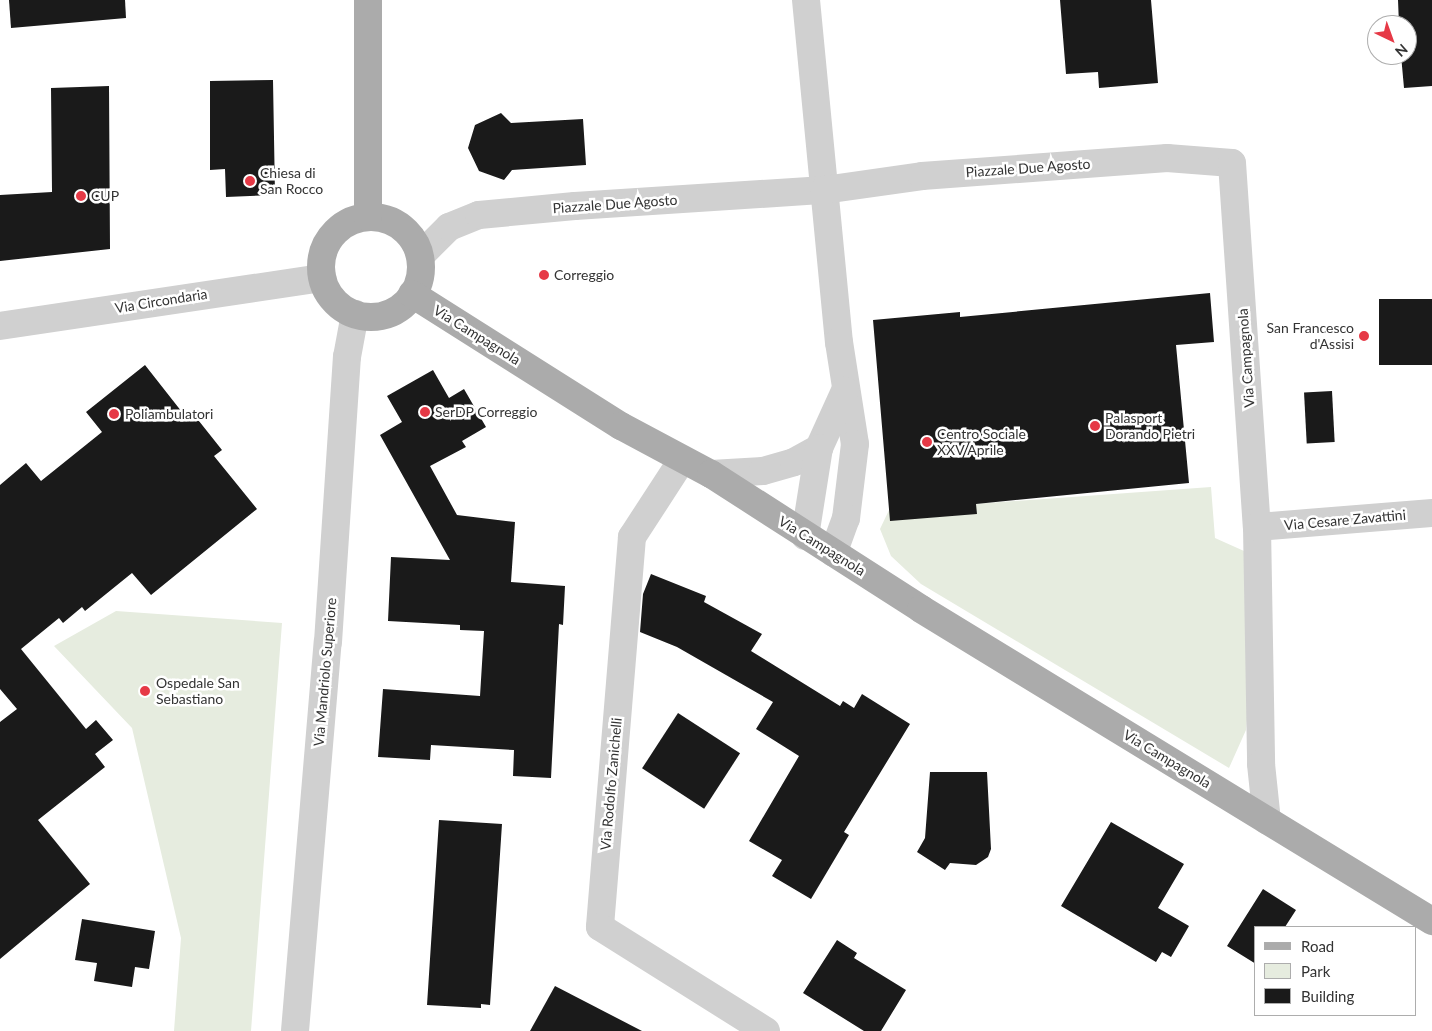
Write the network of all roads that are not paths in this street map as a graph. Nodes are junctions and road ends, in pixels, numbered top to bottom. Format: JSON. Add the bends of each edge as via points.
{"nodes":[{"id":1,"x":368,"y":0,"type":"edge"},
{"id":2,"x":806,"y":0,"type":"edge"},
{"id":3,"x":1232,"y":163,"type":"joint"},
{"id":4,"x":824,"y":190,"type":"junction"},
{"id":5,"x":368,"y":217,"type":"junction"},
{"id":6,"x":420,"y":256,"type":"junction"},
{"id":7,"x":322,"y":278,"type":"junction"},
{"id":8,"x":412,"y":294,"type":"junction"},
{"id":9,"x":355,"y":314,"type":"junction"},
{"id":10,"x":0,"y":326,"type":"edge"},
{"id":11,"x":845,"y":391,"type":"junction"},
{"id":12,"x":819,"y":448,"type":"junction"},
{"id":13,"x":682,"y":460,"type":"junction"},
{"id":14,"x":710,"y":474,"type":"junction"},
{"id":15,"x":1432,"y":513,"type":"edge"},
{"id":16,"x":1257,"y":527,"type":"junction"},
{"id":17,"x":805,"y":536,"type":"junction"},
{"id":18,"x":833,"y":553,"type":"junction"},
{"id":19,"x":1261,"y":764,"type":"junction"},
{"id":20,"x":1232,"y":799,"type":"junction"},
{"id":21,"x":1266,"y":821,"type":"junction"},
{"id":22,"x":1432,"y":920,"type":"edge"},
{"id":23,"x":295,"y":1031,"type":"edge"},
{"id":24,"x":766,"y":1031,"type":"edge"}],
"edges":[{"from":1,"to":5,"type":"main road"},
{"from":2,"to":4,"type":"street"},
{"from":3,"to":4,"type":"street","name":"Piazzale Due Agosto","via":[[1167,158],[922,176]]},
{"from":3,"to":16,"type":"street","name":"Via Campagnola"},
{"from":4,"to":6,"type":"street","name":"Piazzale Due Agosto","via":[[479,215],[449,227]]},
{"from":4,"to":11,"type":"street"},
{"from":5,"to":6,"type":"main road","via":[[384,218],[401,226],[413,240]]},
{"from":5,"to":7,"type":"main road","via":[[347,223],[330,237],[321,261]]},
{"from":6,"to":8,"type":"main road","via":[[420,277]]},
{"from":7,"to":9,"type":"main road","via":[[337,304]]},
{"from":7,"to":10,"type":"street","name":"Via Circondaria"},
{"from":8,"to":9,"type":"main road","via":[[398,308],[381,316]]},
{"from":8,"to":13,"type":"main road","name":"Via Campagnola","via":[[612,421]]},
{"from":9,"to":23,"type":"street","name":"Via Mandriolo Superiore","via":[[347,357],[328,642]]},
{"from":11,"to":12,"type":"street"},
{"from":11,"to":18,"type":"street","via":[[855,444],[846,518]]},
{"from":12,"to":14,"type":"street","via":[[794,462],[762,471]]},
{"from":12,"to":17,"type":"street"},
{"from":13,"to":14,"type":"main road","name":"Via Campagnola"},
{"from":13,"to":24,"type":"street","name":"Via Rodolfo Zanichelli","via":[[632,537],[600,928]]},
{"from":14,"to":17,"type":"main road","name":"Via Campagnola"},
{"from":15,"to":16,"type":"street","name":"Via Cesare Zavattini"},
{"from":16,"to":19,"type":"street","name":"Via Campagnola"},
{"from":17,"to":18,"type":"main road","name":"Via Campagnola"},
{"from":18,"to":20,"type":"main road","name":"Via Campagnola"},
{"from":19,"to":20,"type":"street","via":[[1247,786]]},
{"from":19,"to":21,"type":"street","name":"Via Campagnola"},
{"from":20,"to":21,"type":"main road","name":"Via Campagnola"},
{"from":21,"to":22,"type":"main road","name":"Via Campagnola"}]}
